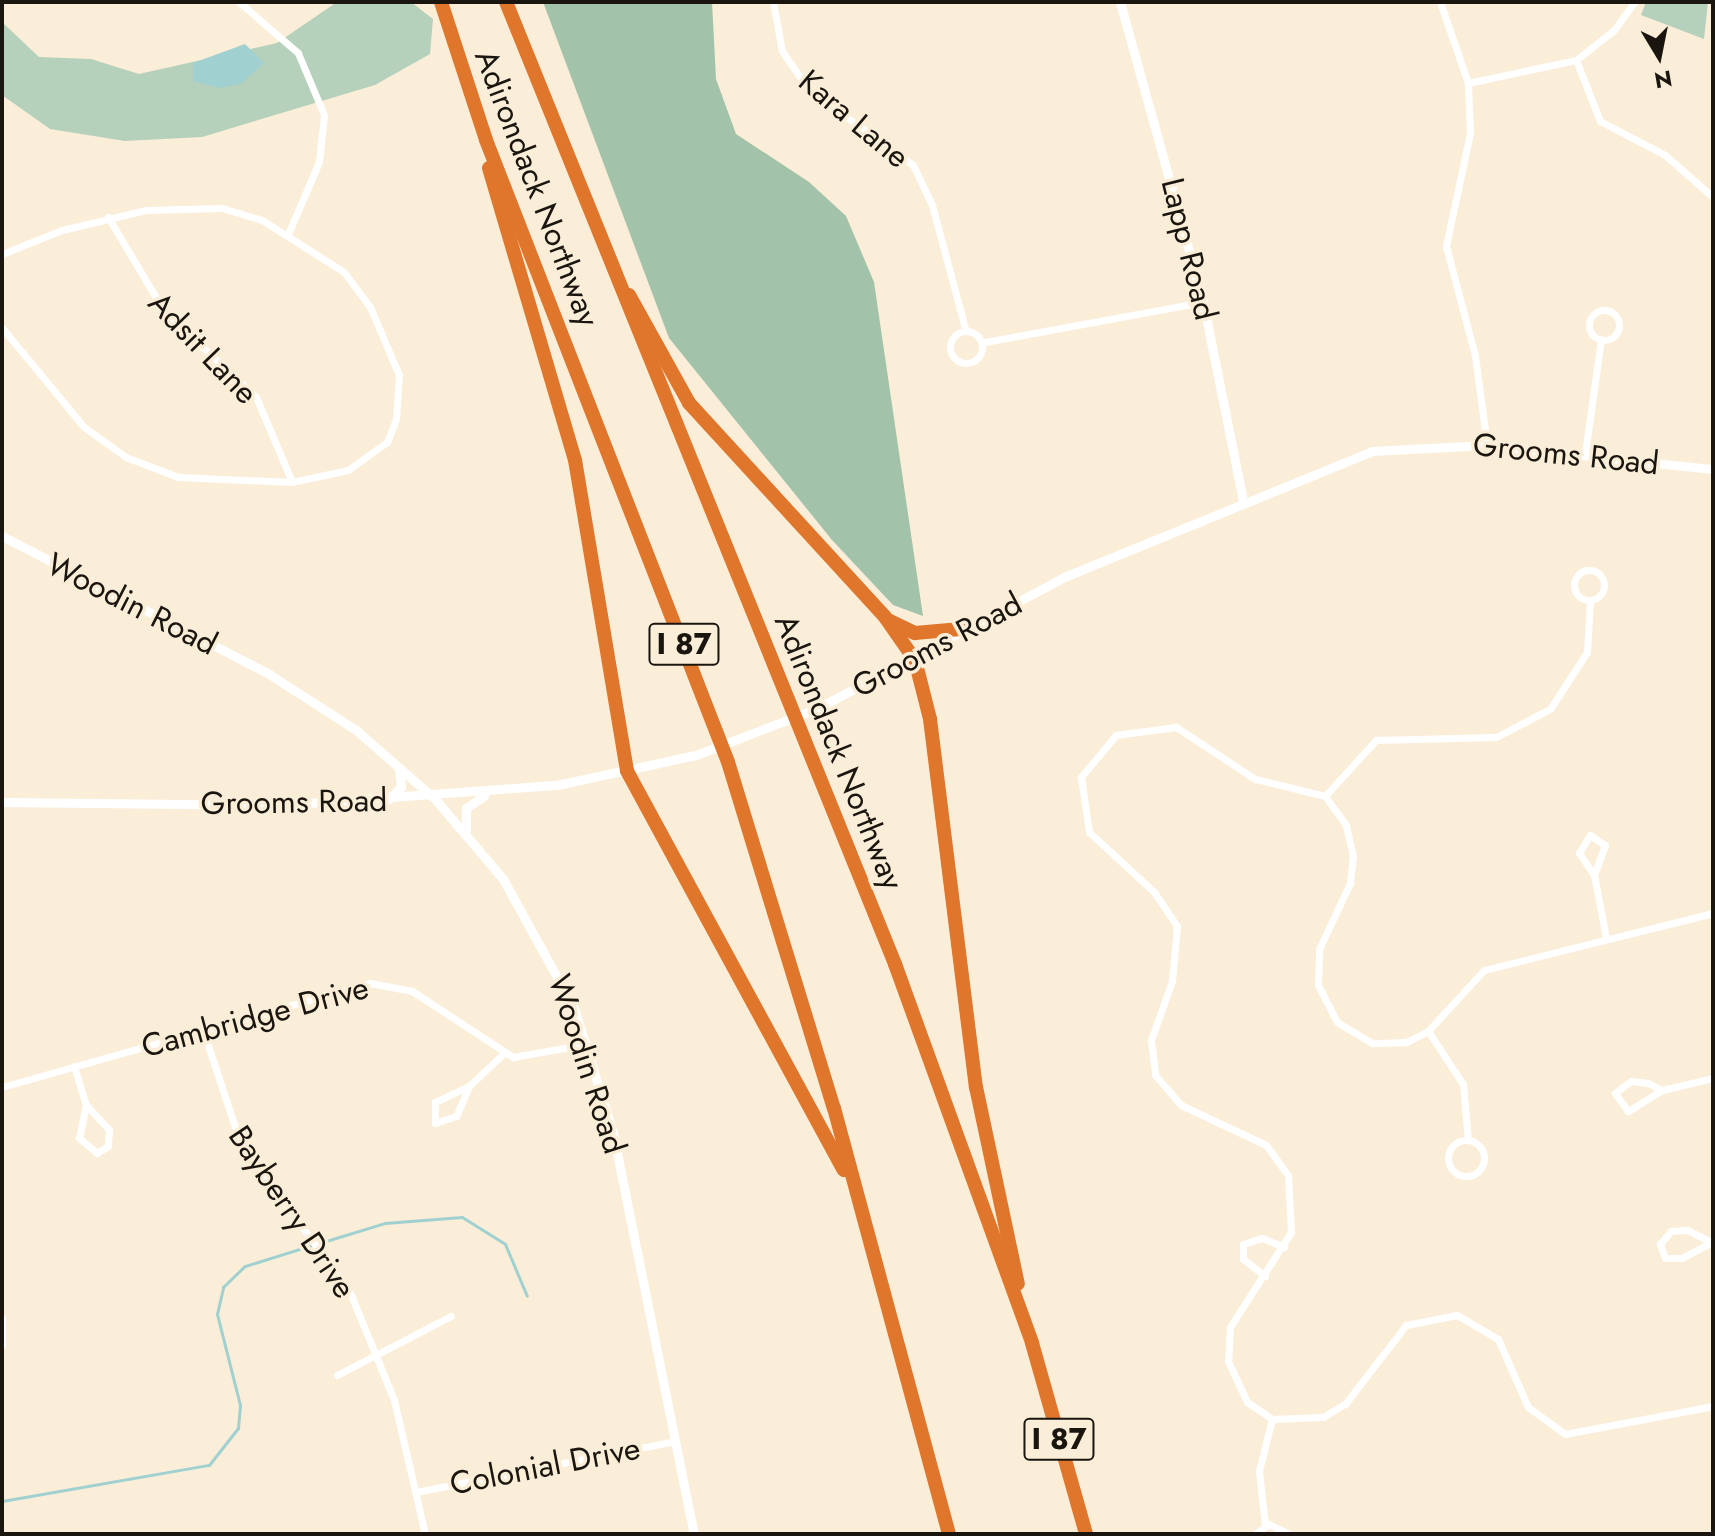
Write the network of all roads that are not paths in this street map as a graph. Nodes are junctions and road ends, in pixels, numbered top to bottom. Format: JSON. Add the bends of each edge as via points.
{"nodes":[{"id":1,"x":239,"y":2,"type":"edge"},
{"id":2,"x":441,"y":2,"type":"edge"},
{"id":3,"x":506,"y":2,"type":"edge"},
{"id":4,"x":773,"y":2,"type":"edge"},
{"id":5,"x":1120,"y":2,"type":"edge"},
{"id":6,"x":1440,"y":2,"type":"edge"},
{"id":7,"x":1634,"y":2,"type":"edge"},
{"id":8,"x":1576,"y":60,"type":"junction"},
{"id":9,"x":1468,"y":83,"type":"junction"},
{"id":10,"x":472,"y":101,"type":"junction"},
{"id":11,"x":1713,"y":197,"type":"edge"},
{"id":12,"x":108,"y":217,"type":"junction"},
{"id":13,"x":595,"y":231,"type":"junction"},
{"id":14,"x":288,"y":234,"type":"junction"},
{"id":15,"x":2,"y":254,"type":"edge"},
{"id":16,"x":1203,"y":302,"type":"junction"},
{"id":17,"x":2,"y":328,"type":"edge"},
{"id":18,"x":965,"y":328,"type":"junction"},
{"id":19,"x":1601,"y":339,"type":"junction"},
{"id":20,"x":985,"y":342,"type":"junction"},
{"id":21,"x":1487,"y":445,"type":"junction"},
{"id":22,"x":1585,"y":454,"type":"junction"},
{"id":23,"x":1713,"y":469,"type":"edge"},
{"id":24,"x":292,"y":482,"type":"junction"},
{"id":25,"x":1243,"y":500,"type":"junction"},
{"id":26,"x":2,"y":536,"type":"edge"},
{"id":27,"x":1590,"y":601,"type":"junction"},
{"id":28,"x":885,"y":617,"type":"junction"},
{"id":29,"x":972,"y":628,"type":"junction"},
{"id":30,"x":915,"y":660,"type":"junction"},
{"id":31,"x":398,"y":765,"type":"junction"},
{"id":32,"x":627,"y":771,"type":"junction"},
{"id":33,"x":489,"y":794,"type":"junction"},
{"id":34,"x":1325,"y":796,"type":"junction"},
{"id":35,"x":435,"y":799,"type":"junction"},
{"id":36,"x":384,"y":801,"type":"junction"},
{"id":37,"x":2,"y":802,"type":"edge"},
{"id":38,"x":468,"y":833,"type":"junction"},
{"id":39,"x":1594,"y":875,"type":"junction"},
{"id":40,"x":1713,"y":913,"type":"edge"},
{"id":41,"x":1606,"y":938,"type":"junction"},
{"id":42,"x":202,"y":1027,"type":"junction"},
{"id":43,"x":1428,"y":1031,"type":"junction"},
{"id":44,"x":587,"y":1044,"type":"junction"},
{"id":45,"x":503,"y":1054,"type":"junction"},
{"id":46,"x":74,"y":1066,"type":"junction"},
{"id":47,"x":1713,"y":1078,"type":"edge"},
{"id":48,"x":469,"y":1086,"type":"junction"},
{"id":49,"x":2,"y":1087,"type":"edge"},
{"id":50,"x":1662,"y":1090,"type":"junction"},
{"id":51,"x":86,"y":1105,"type":"junction"},
{"id":52,"x":1468,"y":1140,"type":"junction"},
{"id":53,"x":860,"y":1200,"type":"junction"},
{"id":54,"x":1712,"y":1242,"type":"edge"},
{"id":55,"x":1284,"y":1247,"type":"junction"},
{"id":56,"x":1265,"y":1276,"type":"junction"},
{"id":57,"x":451,"y":1316,"type":"dead end"},
{"id":58,"x":2,"y":1318,"type":"edge"},
{"id":59,"x":1032,"y":1343,"type":"junction"},
{"id":60,"x":2,"y":1345,"type":"edge"},
{"id":61,"x":376,"y":1353,"type":"junction"},
{"id":62,"x":337,"y":1375,"type":"dead end"},
{"id":63,"x":1713,"y":1406,"type":"edge"},
{"id":64,"x":1272,"y":1419,"type":"junction"},
{"id":65,"x":675,"y":1441,"type":"junction"},
{"id":66,"x":416,"y":1492,"type":"junction"},
{"id":67,"x":1265,"y":1525,"type":"junction"},
{"id":68,"x":425,"y":1534,"type":"edge"},
{"id":69,"x":694,"y":1534,"type":"edge"},
{"id":70,"x":949,"y":1534,"type":"edge"},
{"id":71,"x":1086,"y":1534,"type":"edge"},
{"id":72,"x":1255,"y":1534,"type":"edge"},
{"id":73,"x":1289,"y":1534,"type":"edge"}],
"edges":[{"from":1,"to":14,"type":"street","via":[[298,53],[320,98],[319,162]]},
{"from":2,"to":10,"type":"highway","name":"Adirondack Northway","number":"I 87"},
{"from":3,"to":13,"type":"highway","name":"Adirondack Northway","number":"I 87"},
{"from":4,"to":18,"type":"street","name":"Kara Lane","via":[[782,51],[809,90],[913,165],[932,205]]},
{"from":5,"to":16,"type":"street","name":"Lapp Road"},
{"from":6,"to":9,"type":"street"},
{"from":7,"to":8,"type":"street","via":[[1614,30]]},
{"from":8,"to":9,"type":"street"},
{"from":8,"to":11,"type":"street","via":[[1600,121],[1665,155]]},
{"from":9,"to":21,"type":"street","via":[[1470,133],[1446,246],[1475,356]]},
{"from":10,"to":32,"type":"highway","via":[[575,460]]},
{"from":10,"to":53,"type":"highway","name":"Adirondack Northway","number":"I 87","via":[[728,762]]},
{"from":12,"to":14,"type":"street","via":[[222,208]]},
{"from":12,"to":15,"type":"street"},
{"from":12,"to":24,"type":"street","name":"Adsit Lane","via":[[164,311],[256,397]]},
{"from":13,"to":28,"type":"highway","via":[[689,403]]},
{"from":13,"to":59,"type":"highway","name":"Adirondack Northway","number":"I 87","via":[[895,964]]},
{"from":14,"to":24,"type":"street","via":[[344,272],[370,307],[388,339],[401,395],[377,453],[348,470]]},
{"from":16,"to":20,"type":"street"},
{"from":16,"to":25,"type":"street","name":"Lapp Road"},
{"from":17,"to":24,"type":"street","via":[[84,427],[126,457],[178,477]]},
{"from":18,"to":20,"type":"street"},
{"from":18,"to":20,"type":"street","name":"Kara Lane","via":[[951,343],[955,358],[976,359]]},
{"from":19,"to":19,"type":"street","via":[[1619,326],[1607,310],[1590,320]]},
{"from":19,"to":22,"type":"street"},
{"from":21,"to":22,"type":"street","name":"Grooms Road"},
{"from":21,"to":25,"type":"street","name":"Grooms Road","via":[[1372,451]]},
{"from":22,"to":23,"type":"street","name":"Grooms Road"},
{"from":25,"to":29,"type":"street","name":"Grooms Road","via":[[1064,577]]},
{"from":26,"to":31,"type":"street","name":"Woodin Road","via":[[269,674]]},
{"from":27,"to":27,"type":"street","via":[[1573,584],[1588,570],[1604,581]]},
{"from":27,"to":34,"type":"street","via":[[1587,652],[1550,709],[1496,737],[1376,740]]},
{"from":28,"to":29,"type":"highway","via":[[915,633]]},
{"from":28,"to":30,"type":"highway"},
{"from":29,"to":30,"type":"street","name":"Grooms Road"},
{"from":30,"to":32,"type":"street","name":"Grooms Road","via":[[818,708],[696,755]]},
{"from":30,"to":59,"type":"highway","via":[[930,719],[976,1087]]},
{"from":31,"to":35,"type":"street","name":"Woodin Road"},
{"from":31,"to":36,"type":"street","via":[[401,787]]},
{"from":32,"to":33,"type":"street","name":"Grooms Road"},
{"from":32,"to":53,"type":"highway"},
{"from":33,"to":35,"type":"street","name":"Grooms Road"},
{"from":33,"to":38,"type":"street","via":[[463,813]]},
{"from":34,"to":43,"type":"street","via":[[1346,825],[1353,856],[1350,883],[1319,949],[1321,998],[1337,1022],[1372,1043],[1406,1042]]},
{"from":34,"to":55,"type":"street","via":[[1255,779],[1184,729],[1150,725],[1116,735],[1092,758],[1080,783],[1089,832],[1154,892],[1177,926],[1172,981],[1151,1040],[1155,1075],[1181,1105],[1276,1155],[1293,1194]]},
{"from":35,"to":36,"type":"street","name":"Grooms Road"},
{"from":35,"to":38,"type":"street","name":"Woodin Road"},
{"from":36,"to":37,"type":"street","name":"Grooms Road"},
{"from":38,"to":44,"type":"street","name":"Woodin Road","via":[[543,940]]},
{"from":39,"to":39,"type":"street","via":[[1605,845],[1590,835],[1579,853]]},
{"from":39,"to":41,"type":"street"},
{"from":40,"to":41,"type":"street"},
{"from":41,"to":43,"type":"street","via":[[1484,970]]},
{"from":42,"to":45,"type":"street","name":"Cambridge Drive","via":[[353,984],[384,983],[412,991]]},
{"from":42,"to":46,"type":"street","name":"Cambridge Drive"},
{"from":42,"to":61,"type":"street","name":"Bayberry Drive","via":[[239,1139],[326,1252]]},
{"from":43,"to":52,"type":"street","via":[[1463,1084]]},
{"from":44,"to":45,"type":"street"},
{"from":44,"to":65,"type":"street","name":"Woodin Road","via":[[630,1206]]},
{"from":45,"to":48,"type":"street"},
{"from":46,"to":49,"type":"street","name":"Cambridge Drive"},
{"from":46,"to":51,"type":"street"},
{"from":47,"to":50,"type":"street"},
{"from":48,"to":48,"type":"street","via":[[450,1123],[435,1123],[435,1102]]},
{"from":50,"to":50,"type":"street","via":[[1634,1111],[1615,1100],[1631,1081]]},
{"from":51,"to":51,"type":"street","via":[[109,1130],[108,1146],[97,1153],[79,1138]]},
{"from":52,"to":52,"type":"street","via":[[1448,1154],[1452,1169],[1465,1176],[1484,1162],[1481,1148]]},
{"from":53,"to":70,"type":"highway","name":"Adirondack Northway","number":"I 87"},
{"from":54,"to":54,"type":"street","via":[[1674,1259],[1659,1250],[1662,1238],[1679,1230]]},
{"from":55,"to":56,"type":"street"},
{"from":55,"to":56,"type":"street","via":[[1255,1237],[1243,1244],[1243,1259]]},
{"from":56,"to":64,"type":"street","via":[[1230,1327],[1228,1361],[1247,1402]]},
{"from":57,"to":61,"type":"street"},
{"from":58,"to":60,"type":"street"},
{"from":59,"to":71,"type":"highway","name":"Adirondack Northway","number":"I 87"},
{"from":61,"to":62,"type":"street"},
{"from":61,"to":66,"type":"street","name":"Bayberry Drive"},
{"from":63,"to":64,"type":"street","via":[[1577,1435],[1542,1423],[1498,1339],[1457,1315],[1406,1325],[1345,1404],[1323,1417]]},
{"from":64,"to":67,"type":"street","via":[[1259,1471]]},
{"from":65,"to":66,"type":"street","name":"Colonial Drive"},
{"from":65,"to":69,"type":"street","name":"Woodin Road"},
{"from":66,"to":68,"type":"street","name":"Bayberry Drive"},
{"from":67,"to":72,"type":"street"},
{"from":67,"to":73,"type":"street"}]}
